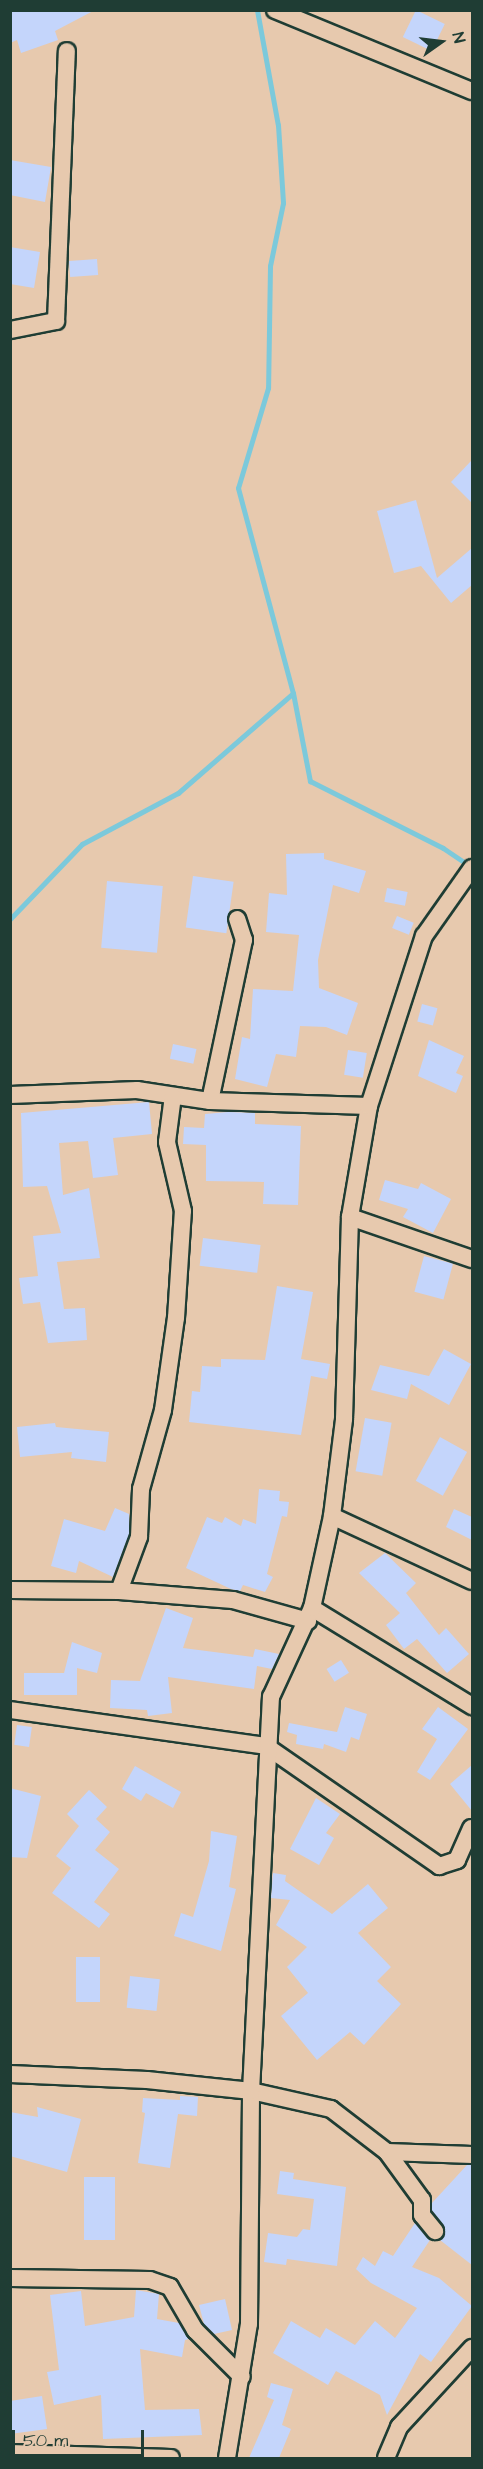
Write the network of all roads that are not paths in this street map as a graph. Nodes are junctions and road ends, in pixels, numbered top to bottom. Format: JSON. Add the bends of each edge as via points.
{"nodes":[{"id":1,"x":275,"y":10,"type":"edge"},
{"id":2,"x":67,"y":51,"type":"dead end"},
{"id":3,"x":472,"y":91,"type":"edge"},
{"id":4,"x":10,"y":330,"type":"edge"},
{"id":5,"x":472,"y":868,"type":"edge"},
{"id":6,"x":237,"y":919,"type":"dead end"},
{"id":7,"x":10,"y":1095,"type":"edge"},
{"id":8,"x":173,"y":1096,"type":"junction"},
{"id":9,"x":210,"y":1101,"type":"junction"},
{"id":10,"x":369,"y":1106,"type":"junction"},
{"id":11,"x":350,"y":1217,"type":"junction"},
{"id":12,"x":472,"y":1259,"type":"edge"},
{"id":13,"x":332,"y":1516,"type":"junction"},
{"id":14,"x":472,"y":1581,"type":"edge"},
{"id":15,"x":10,"y":1590,"type":"edge"},
{"id":16,"x":119,"y":1591,"type":"junction"},
{"id":17,"x":310,"y":1615,"type":"junction"},
{"id":18,"x":472,"y":1706,"type":"edge"},
{"id":19,"x":10,"y":1710,"type":"edge"},
{"id":20,"x":266,"y":1746,"type":"junction"},
{"id":21,"x":471,"y":1828,"type":"edge"},
{"id":22,"x":10,"y":2074,"type":"edge"},
{"id":23,"x":251,"y":2091,"type":"junction"},
{"id":24,"x":387,"y":2152,"type":"junction"},
{"id":25,"x":472,"y":2155,"type":"edge"},
{"id":26,"x":435,"y":2231,"type":"dead end"},
{"id":27,"x":10,"y":2278,"type":"edge"},
{"id":28,"x":472,"y":2348,"type":"edge"},
{"id":29,"x":242,"y":2377,"type":"junction"},
{"id":30,"x":10,"y":2453,"type":"edge"},
{"id":31,"x":171,"y":2458,"type":"edge"},
{"id":32,"x":227,"y":2458,"type":"edge"},
{"id":33,"x":386,"y":2458,"type":"edge"}],
"edges":[{"from":1,"to":3,"type":"street"},
{"from":2,"to":4,"type":"street","via":[[56,321]]},
{"from":5,"to":10,"type":"street","via":[[424,936]]},
{"from":6,"to":9,"type":"street","via":[[244,940]]},
{"from":7,"to":8,"type":"street","via":[[136,1090]]},
{"from":8,"to":9,"type":"street"},
{"from":8,"to":16,"type":"street","via":[[167,1142],[183,1211],[176,1318],[163,1410],[141,1489],[139,1537]]},
{"from":9,"to":10,"type":"street"},
{"from":10,"to":11,"type":"street"},
{"from":11,"to":12,"type":"street"},
{"from":11,"to":13,"type":"street","via":[[346,1398]]},
{"from":13,"to":14,"type":"street"},
{"from":13,"to":17,"type":"street"},
{"from":15,"to":16,"type":"street"},
{"from":16,"to":17,"type":"street","via":[[233,1600]]},
{"from":17,"to":18,"type":"street"},
{"from":17,"to":20,"type":"street","via":[[276,1678]]},
{"from":19,"to":20,"type":"street"},
{"from":20,"to":21,"type":"street","via":[[439,1866],[457,1860]]},
{"from":20,"to":23,"type":"street"},
{"from":22,"to":23,"type":"street","via":[[130,2078]]},
{"from":23,"to":24,"type":"street","via":[[331,2109]]},
{"from":23,"to":29,"type":"street","via":[[249,2324]]},
{"from":24,"to":25,"type":"street"},
{"from":24,"to":26,"type":"street","via":[[422,2200],[422,2215]]},
{"from":27,"to":29,"type":"street","via":[[150,2280],[170,2287],[195,2330]]},
{"from":28,"to":33,"type":"street","via":[[399,2427]]},
{"from":29,"to":32,"type":"street"},
{"from":30,"to":31,"type":"street"}]}
